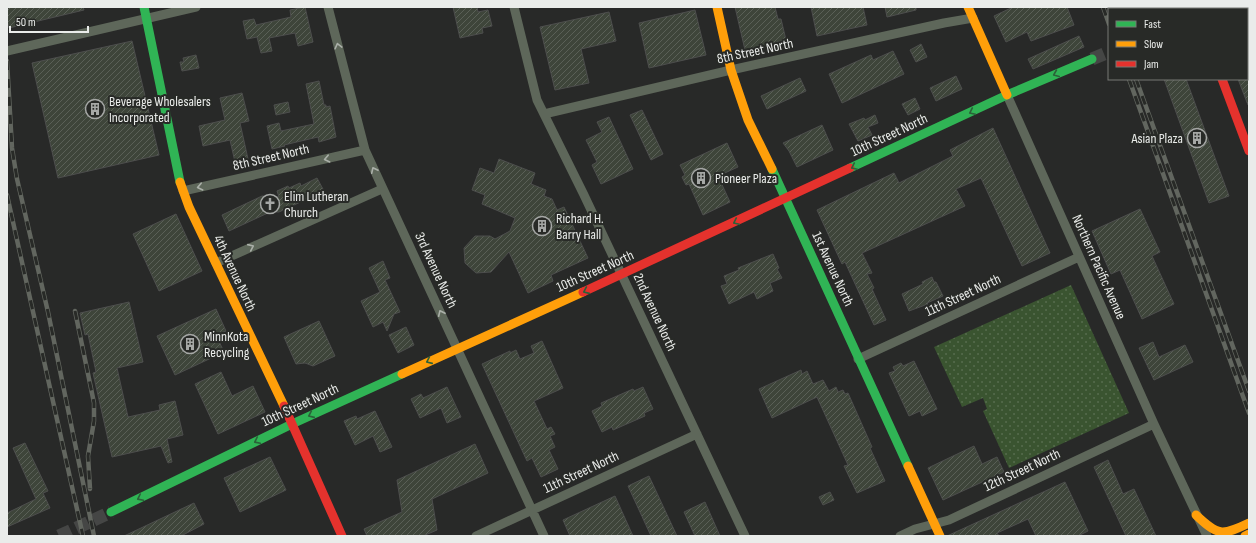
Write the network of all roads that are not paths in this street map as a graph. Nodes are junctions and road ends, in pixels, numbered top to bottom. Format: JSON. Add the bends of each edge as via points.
{"nodes":[{"id":1,"x":144,"y":7,"type":"edge"},
{"id":2,"x":196,"y":7,"type":"edge"},
{"id":3,"x":328,"y":7,"type":"edge"},
{"id":4,"x":514,"y":7,"type":"edge"},
{"id":5,"x":717,"y":7,"type":"edge"},
{"id":6,"x":968,"y":7,"type":"edge"},
{"id":7,"x":973,"y":18,"type":"junction"},
{"id":8,"x":147,"y":19,"type":"junction"},
{"id":9,"x":7,"y":51,"type":"edge"},
{"id":10,"x":1092,"y":59,"type":"tunnel mouth"},
{"id":11,"x":731,"y":70,"type":"junction"},
{"id":12,"x":1222,"y":80,"type":"edge"},
{"id":13,"x":1007,"y":95,"type":"junction"},
{"id":14,"x":544,"y":114,"type":"junction"},
{"id":15,"x":365,"y":150,"type":"junction"},
{"id":16,"x":1249,"y":151,"type":"edge"},
{"id":17,"x":382,"y":189,"type":"junction"},
{"id":18,"x":183,"y":191,"type":"junction"},
{"id":19,"x":786,"y":198,"type":"junction"},
{"id":20,"x":1079,"y":257,"type":"junction"},
{"id":21,"x":216,"y":263,"type":"junction"},
{"id":22,"x":622,"y":274,"type":"junction"},
{"id":23,"x":457,"y":349,"type":"junction"},
{"id":24,"x":858,"y":359,"type":"junction"},
{"id":25,"x":292,"y":424,"type":"junction"},
{"id":26,"x":1154,"y":424,"type":"junction"},
{"id":27,"x":697,"y":434,"type":"junction"},
{"id":28,"x":532,"y":510,"type":"junction"},
{"id":29,"x":111,"y":512,"type":"tunnel mouth"},
{"id":30,"x":1196,"y":515,"type":"junction"},
{"id":31,"x":934,"y":523,"type":"junction"},
{"id":32,"x":1249,"y":523,"type":"edge"},
{"id":33,"x":1249,"y":534,"type":"edge"},
{"id":34,"x":342,"y":536,"type":"edge"},
{"id":35,"x":476,"y":536,"type":"edge"},
{"id":36,"x":544,"y":536,"type":"edge"},
{"id":37,"x":745,"y":536,"type":"edge"},
{"id":38,"x":900,"y":536,"type":"edge"},
{"id":39,"x":940,"y":536,"type":"edge"},
{"id":40,"x":1207,"y":536,"type":"edge"},
{"id":41,"x":1245,"y":536,"type":"edge"}],
"edges":[{"from":1,"to":8,"type":"street","name":"4th Avenue North"},
{"from":2,"to":8,"type":"street"},
{"from":15,"to":3,"type":"street","name":"3rd Avenue North","one_way":true},
{"from":4,"to":14,"type":"street","name":"2nd Avenue North","via":[[537,100]]},
{"from":5,"to":11,"type":"street","name":"1st Avenue North"},
{"from":6,"to":7,"type":"street","name":"Northern Pacific Avenue"},
{"from":7,"to":11,"type":"street","name":"8th Street North"},
{"from":7,"to":13,"type":"street","name":"Northern Pacific Avenue"},
{"from":8,"to":9,"type":"street"},
{"from":8,"to":18,"type":"street","name":"4th Avenue North"},
{"from":10,"to":13,"type":"street","name":"10th Street North","one_way":true},
{"from":11,"to":14,"type":"street","name":"8th Street North"},
{"from":11,"to":19,"type":"street","name":"1st Avenue North","via":[[748,120]]},
{"from":12,"to":16,"type":"street"},
{"from":13,"to":19,"type":"street","name":"10th Street North","one_way":true},
{"from":13,"to":20,"type":"street","name":"Northern Pacific Avenue"},
{"from":14,"to":22,"type":"street","name":"2nd Avenue North"},
{"from":17,"to":15,"type":"street","name":"3rd Avenue North","one_way":true},
{"from":15,"to":18,"type":"street","name":"8th Street North","one_way":true},
{"from":21,"to":17,"type":"street","one_way":true},
{"from":23,"to":17,"type":"street","name":"3rd Avenue North","one_way":true},
{"from":18,"to":21,"type":"street","name":"4th Avenue North"},
{"from":19,"to":22,"type":"street","name":"10th Street North","one_way":true},
{"from":19,"to":24,"type":"street","name":"1st Avenue North"},
{"from":20,"to":24,"type":"street","name":"11th Street North"},
{"from":20,"to":26,"type":"street","name":"Northern Pacific Avenue"},
{"from":21,"to":25,"type":"street","name":"4th Avenue North"},
{"from":22,"to":23,"type":"street","name":"10th Street North","one_way":true},
{"from":22,"to":27,"type":"street","name":"2nd Avenue North"},
{"from":23,"to":25,"type":"street","name":"10th Street North","one_way":true},
{"from":23,"to":28,"type":"street","name":"3rd Avenue North"},
{"from":24,"to":31,"type":"street","name":"1st Avenue North"},
{"from":25,"to":29,"type":"street","name":"10th Street North","one_way":true},
{"from":25,"to":34,"type":"street","name":"4th Avenue North"},
{"from":26,"to":30,"type":"street","name":"Northern Pacific Avenue"},
{"from":26,"to":31,"type":"street","name":"12th Street North","via":[[950,520]]},
{"from":27,"to":28,"type":"street","name":"11th Street North"},
{"from":27,"to":37,"type":"street","name":"2nd Avenue North"},
{"from":28,"to":35,"type":"street","name":"11th Street North"},
{"from":28,"to":36,"type":"street","name":"3rd Avenue North"},
{"from":30,"to":32,"type":"street","via":[[1210,529],[1225,533]]},
{"from":30,"to":40,"type":"street","name":"Northern Pacific Avenue"},
{"from":31,"to":38,"type":"street","name":"12th Street North"},
{"from":31,"to":39,"type":"street","name":"1st Avenue North"},
{"from":33,"to":41,"type":"street"}]}
